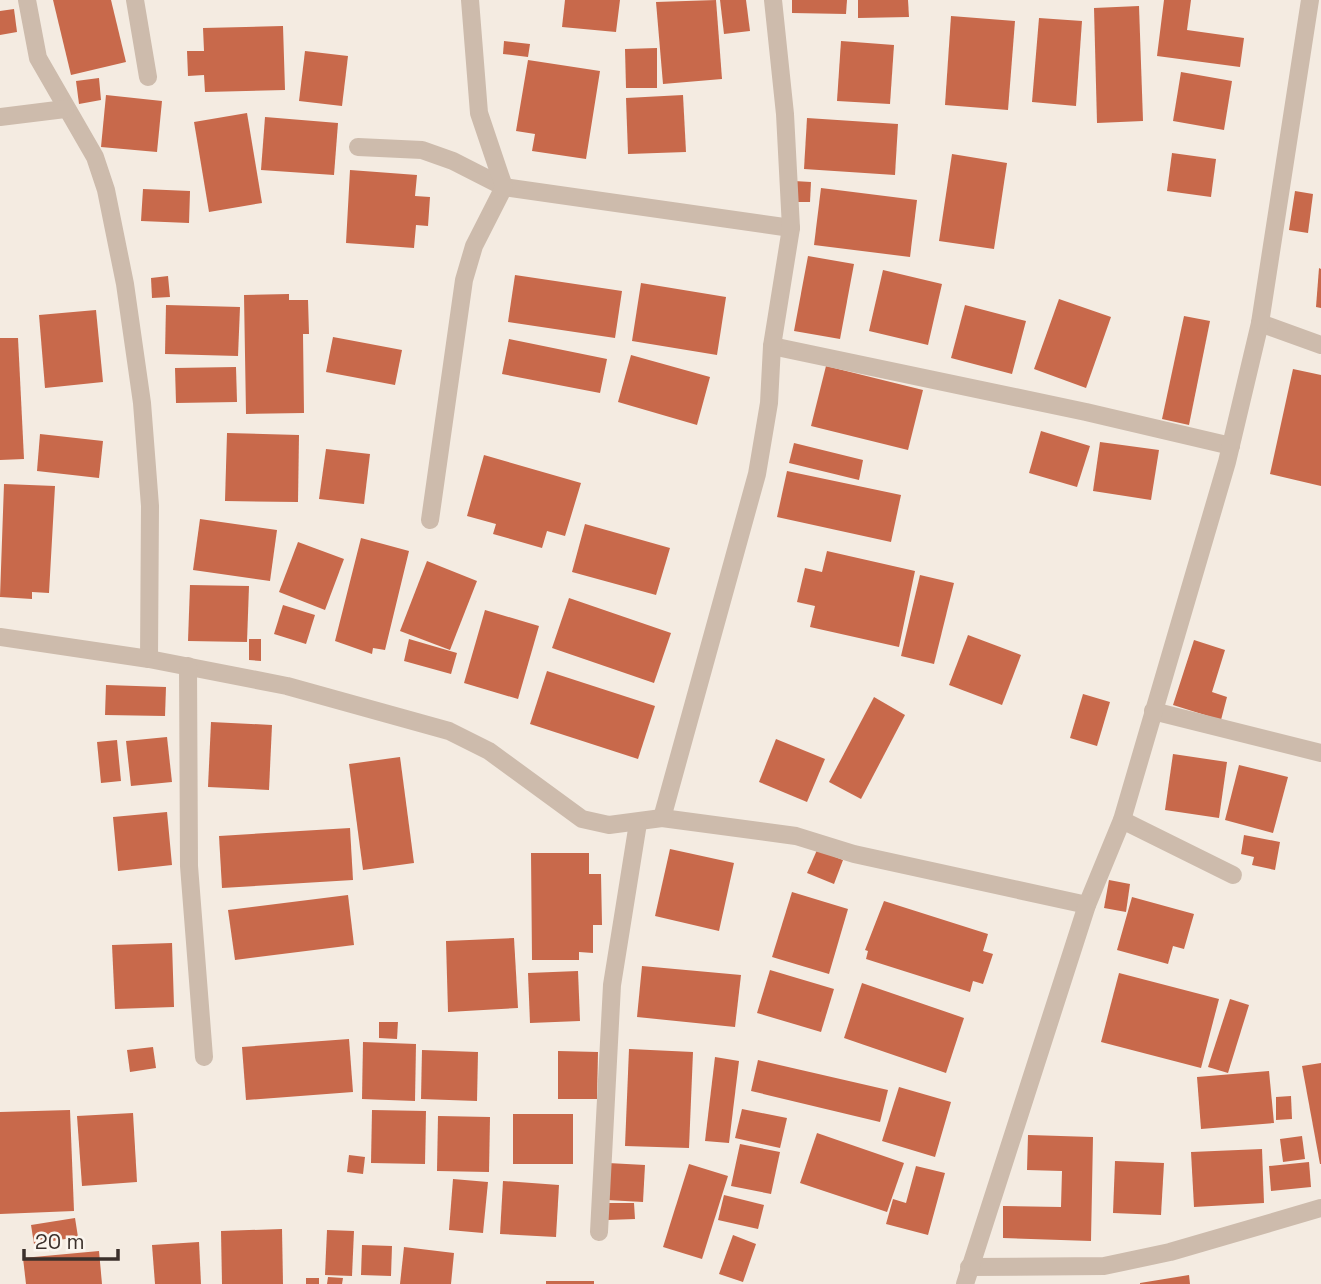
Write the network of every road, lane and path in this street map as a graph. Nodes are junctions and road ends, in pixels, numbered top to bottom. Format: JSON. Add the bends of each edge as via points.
{"nodes":[{"id":1,"x":27,"y":0,"type":"edge"},
{"id":2,"x":135,"y":0,"type":"edge"},
{"id":3,"x":470,"y":0,"type":"edge"},
{"id":4,"x":773,"y":0,"type":"edge"},
{"id":5,"x":1310,"y":0,"type":"edge"},
{"id":6,"x":1313,"y":45,"type":"edge"},
{"id":7,"x":148,"y":77,"type":"dead end"},
{"id":8,"x":65,"y":109,"type":"junction"},
{"id":9,"x":0,"y":117,"type":"edge"},
{"id":10,"x":358,"y":146,"type":"dead end"},
{"id":11,"x":504,"y":187,"type":"junction"},
{"id":12,"x":791,"y":228,"type":"junction"},
{"id":13,"x":1260,"y":323,"type":"junction"},
{"id":14,"x":1321,"y":345,"type":"edge"},
{"id":15,"x":772,"y":346,"type":"junction"},
{"id":16,"x":1231,"y":446,"type":"junction"},
{"id":17,"x":430,"y":520,"type":"dead end"},
{"id":18,"x":0,"y":637,"type":"edge"},
{"id":19,"x":149,"y":659,"type":"junction"},
{"id":20,"x":188,"y":666,"type":"junction"},
{"id":21,"x":1153,"y":711,"type":"junction"},
{"id":22,"x":1321,"y":753,"type":"edge"},
{"id":23,"x":662,"y":818,"type":"junction"},
{"id":24,"x":1122,"y":820,"type":"junction"},
{"id":25,"x":638,"y":823,"type":"junction"},
{"id":26,"x":1233,"y":875,"type":"dead end"},
{"id":27,"x":1087,"y":905,"type":"junction"},
{"id":28,"x":204,"y":1057,"type":"dead end"},
{"id":29,"x":1321,"y":1208,"type":"edge"},
{"id":30,"x":598,"y":1232,"type":"dead end"},
{"id":31,"x":967,"y":1276,"type":"edge"}],
"edges":[{"from":1,"to":8,"type":"street","via":[[38,58]]},
{"from":2,"to":7,"type":"street"},
{"from":3,"to":11,"type":"street","via":[[479,113]]},
{"from":4,"to":12,"type":"street"},
{"from":5,"to":6,"type":"street"},
{"from":6,"to":13,"type":"street","via":[[1284,150]]},
{"from":8,"to":9,"type":"street"},
{"from":8,"to":19,"type":"street","via":[[99,168],[125,284],[142,403],[150,506]]},
{"from":10,"to":11,"type":"street","via":[[422,150]]},
{"from":11,"to":12,"type":"street"},
{"from":11,"to":17,"type":"street","via":[[474,246],[464,280]]},
{"from":12,"to":15,"type":"street"},
{"from":13,"to":14,"type":"street"},
{"from":13,"to":16,"type":"street"},
{"from":15,"to":16,"type":"street"},
{"from":15,"to":23,"type":"street","via":[[769,403],[757,474]]},
{"from":16,"to":21,"type":"street"},
{"from":18,"to":19,"type":"street"},
{"from":19,"to":20,"type":"street"},
{"from":20,"to":25,"type":"street","via":[[287,686],[449,731],[489,751],[582,819],[609,825]]},
{"from":20,"to":28,"type":"street","via":[[189,866]]},
{"from":21,"to":22,"type":"street"},
{"from":21,"to":24,"type":"street"},
{"from":23,"to":25,"type":"street"},
{"from":23,"to":27,"type":"street","via":[[796,836],[854,854]]},
{"from":24,"to":26,"type":"street"},
{"from":24,"to":27,"type":"street"},
{"from":25,"to":30,"type":"street","via":[[612,985]]},
{"from":27,"to":31,"type":"street"},
{"from":29,"to":31,"type":"street","via":[[1170,1252],[1104,1266]]}]}
